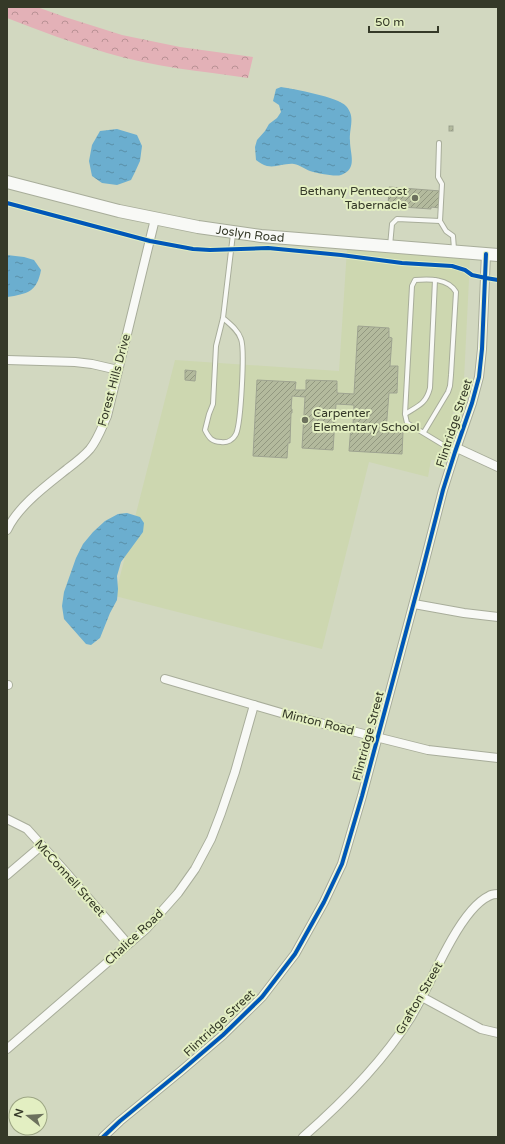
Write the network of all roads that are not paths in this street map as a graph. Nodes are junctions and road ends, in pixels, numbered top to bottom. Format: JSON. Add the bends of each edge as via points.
{"nodes":[{"id":1,"x":438,"y":143,"type":"dead end"},
{"id":2,"x":7,"y":182,"type":"edge"},
{"id":3,"x":155,"y":219,"type":"junction"},
{"id":4,"x":440,"y":221,"type":"junction"},
{"id":5,"x":233,"y":232,"type":"junction"},
{"id":6,"x":390,"y":246,"type":"junction"},
{"id":7,"x":454,"y":251,"type":"junction"},
{"id":8,"x":492,"y":254,"type":"edge"},
{"id":9,"x":435,"y":280,"type":"junction"},
{"id":10,"x":223,"y":318,"type":"junction"},
{"id":11,"x":7,"y":360,"type":"edge"},
{"id":12,"x":118,"y":370,"type":"junction"},
{"id":13,"x":405,"y":414,"type":"junction"},
{"id":14,"x":424,"y":432,"type":"junction"},
{"id":15,"x":456,"y":450,"type":"junction"},
{"id":16,"x":498,"y":467,"type":"edge"},
{"id":17,"x":8,"y":528,"type":"edge"},
{"id":18,"x":414,"y":604,"type":"junction"},
{"id":19,"x":498,"y":617,"type":"edge"},
{"id":20,"x":165,"y":679,"type":"dead end"},
{"id":21,"x":254,"y":705,"type":"junction"},
{"id":22,"x":378,"y":738,"type":"junction"},
{"id":23,"x":498,"y":758,"type":"edge"},
{"id":24,"x":7,"y":820,"type":"edge"},
{"id":25,"x":41,"y":846,"type":"junction"},
{"id":26,"x":7,"y":875,"type":"edge"},
{"id":27,"x":498,"y":894,"type":"edge"},
{"id":28,"x":128,"y":944,"type":"junction"},
{"id":29,"x":422,"y":997,"type":"junction"},
{"id":30,"x":498,"y":1033,"type":"edge"},
{"id":31,"x":7,"y":1049,"type":"edge"},
{"id":32,"x":103,"y":1137,"type":"edge"},
{"id":33,"x":303,"y":1137,"type":"edge"}],
"edges":[{"from":1,"to":4,"type":"lane","via":[[438,177],[442,184]]},
{"from":2,"to":3,"type":"street","name":"Joslyn Road"},
{"from":3,"to":5,"type":"street","name":"Joslyn Road"},
{"from":3,"to":12,"type":"street","name":"Forest Hills Drive"},
{"from":4,"to":6,"type":"lane","via":[[397,219],[392,224]]},
{"from":4,"to":7,"type":"lane","via":[[446,231],[453,236]]},
{"from":5,"to":6,"type":"street","name":"Joslyn Road"},
{"from":5,"to":10,"type":"lane"},
{"from":6,"to":7,"type":"street","name":"Joslyn Road"},
{"from":7,"to":8,"type":"street","name":"Joslyn Road"},
{"from":8,"to":15,"type":"street","name":"Flintridge Street","via":[[479,377]]},
{"from":9,"to":13,"type":"lane","via":[[430,388],[426,400]]},
{"from":9,"to":13,"type":"lane","via":[[415,280],[412,286]]},
{"from":9,"to":14,"type":"lane","via":[[448,284],[456,292],[451,374],[448,392]]},
{"from":10,"to":10,"type":"lane","via":[[216,346],[213,404],[205,430],[209,438],[217,442],[232,440],[236,434],[243,353],[241,339]]},
{"from":11,"to":12,"type":"street","via":[[76,362]]},
{"from":12,"to":17,"type":"street","name":"Forest Hills Drive","via":[[107,416],[90,448],[31,500]]},
{"from":13,"to":14,"type":"lane","via":[[407,422]]},
{"from":14,"to":15,"type":"lane"},
{"from":15,"to":16,"type":"street"},
{"from":15,"to":18,"type":"street","name":"Flintridge Street","via":[[443,490]]},
{"from":18,"to":19,"type":"street"},
{"from":18,"to":22,"type":"street","name":"Flintridge Street"},
{"from":20,"to":21,"type":"street","name":"Minton Road"},
{"from":21,"to":22,"type":"street","name":"Minton Road"},
{"from":21,"to":28,"type":"street","name":"Chalice Road","via":[[235,772],[211,839],[178,894],[146,929]]},
{"from":22,"to":23,"type":"street","name":"Minton Road","via":[[428,750]]},
{"from":22,"to":32,"type":"street","name":"Flintridge Street","via":[[342,864],[295,954],[262,997],[223,1035]]},
{"from":24,"to":25,"type":"street","name":"McConnell Street","via":[[27,829]]},
{"from":25,"to":26,"type":"street"},
{"from":25,"to":28,"type":"street","name":"McConnell Street"},
{"from":27,"to":29,"type":"street","name":"Grafton Street","via":[[490,895],[477,905],[462,922]]},
{"from":28,"to":31,"type":"street","name":"Chalice Road"},
{"from":29,"to":30,"type":"street","via":[[481,1029]]},
{"from":29,"to":33,"type":"street","name":"Grafton Street","via":[[397,1037],[380,1058],[355,1087]]}]}
